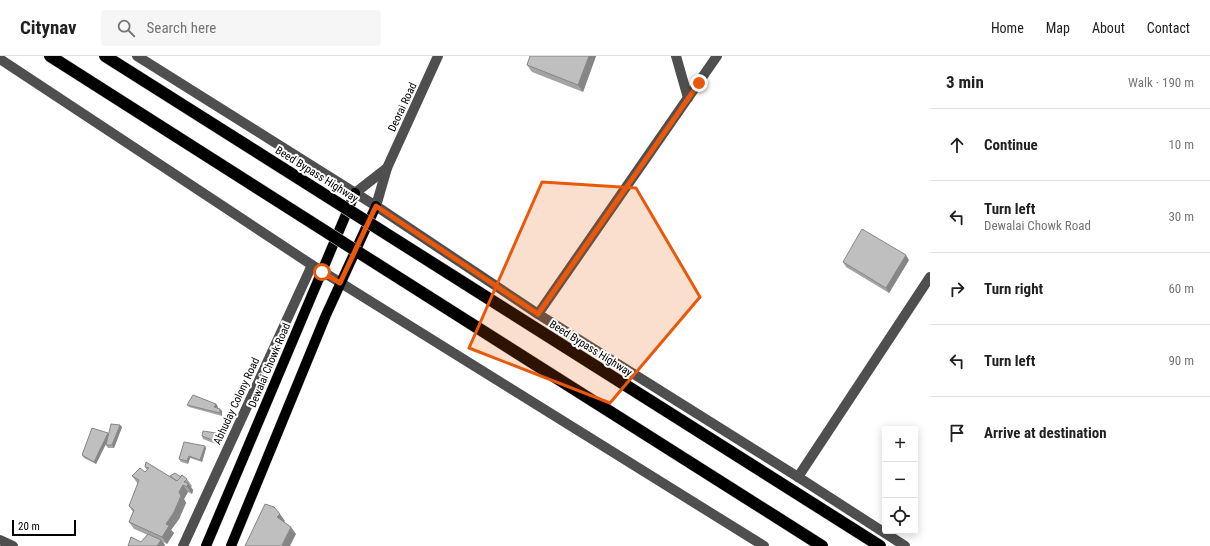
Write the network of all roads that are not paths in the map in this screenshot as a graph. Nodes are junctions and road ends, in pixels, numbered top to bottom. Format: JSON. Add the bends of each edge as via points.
{"nodes":[{"id":1,"x":50,"y":56,"type":"edge"},
{"id":2,"x":105,"y":56,"type":"edge"},
{"id":3,"x":137,"y":56,"type":"edge"},
{"id":4,"x":438,"y":56,"type":"edge"},
{"id":5,"x":676,"y":56,"type":"edge"},
{"id":6,"x":717,"y":56,"type":"edge"},
{"id":7,"x":0,"y":59,"type":"edge"},
{"id":8,"x":688,"y":98,"type":"junction"},
{"id":9,"x":387,"y":168,"type":"junction"},
{"id":10,"x":355,"y":193,"type":"junction"},
{"id":11,"x":376,"y":206,"type":"junction"},
{"id":12,"x":312,"y":265,"type":"junction"},
{"id":13,"x":322,"y":272,"type":"junction"},
{"id":14,"x":930,"y":277,"type":"edge"},
{"id":15,"x":340,"y":283,"type":"junction"},
{"id":16,"x":538,"y":314,"type":"junction"},
{"id":17,"x":798,"y":477,"type":"junction"},
{"id":18,"x":0,"y":540,"type":"edge"},
{"id":19,"x":13,"y":546,"type":"edge"},
{"id":20,"x":183,"y":546,"type":"edge"},
{"id":21,"x":206,"y":546,"type":"edge"},
{"id":22,"x":231,"y":546,"type":"edge"},
{"id":23,"x":764,"y":546,"type":"edge"},
{"id":24,"x":822,"y":546,"type":"edge"},
{"id":25,"x":880,"y":546,"type":"edge"},
{"id":26,"x":905,"y":546,"type":"edge"}],
"edges":[{"from":1,"to":24,"type":"highway","bridge":true},
{"from":2,"to":25,"type":"highway","name":"Beed Bypass Highway","bridge":true},
{"from":3,"to":10,"type":"street"},
{"from":4,"to":9,"type":"street","name":"Deorai Road"},
{"from":5,"to":8,"type":"street"},
{"from":6,"to":8,"type":"street"},
{"from":7,"to":12,"type":"street"},
{"from":8,"to":16,"type":"street"},
{"from":9,"to":10,"type":"street"},
{"from":9,"to":11,"type":"street","name":"Deorai Road"},
{"from":10,"to":11,"type":"street"},
{"from":10,"to":13,"type":"main road","name":"Dewalai Chowk Road"},
{"from":11,"to":15,"type":"main road"},
{"from":11,"to":16,"type":"street"},
{"from":12,"to":13,"type":"street"},
{"from":12,"to":20,"type":"street","name":"Abhuday Colony Road"},
{"from":13,"to":15,"type":"street"},
{"from":13,"to":21,"type":"main road","name":"Dewalai Chowk Road"},
{"from":14,"to":17,"type":"street"},
{"from":15,"to":22,"type":"main road"},
{"from":15,"to":23,"type":"street"},
{"from":16,"to":17,"type":"street"},
{"from":17,"to":26,"type":"street"},
{"from":18,"to":19,"type":"street"}]}
